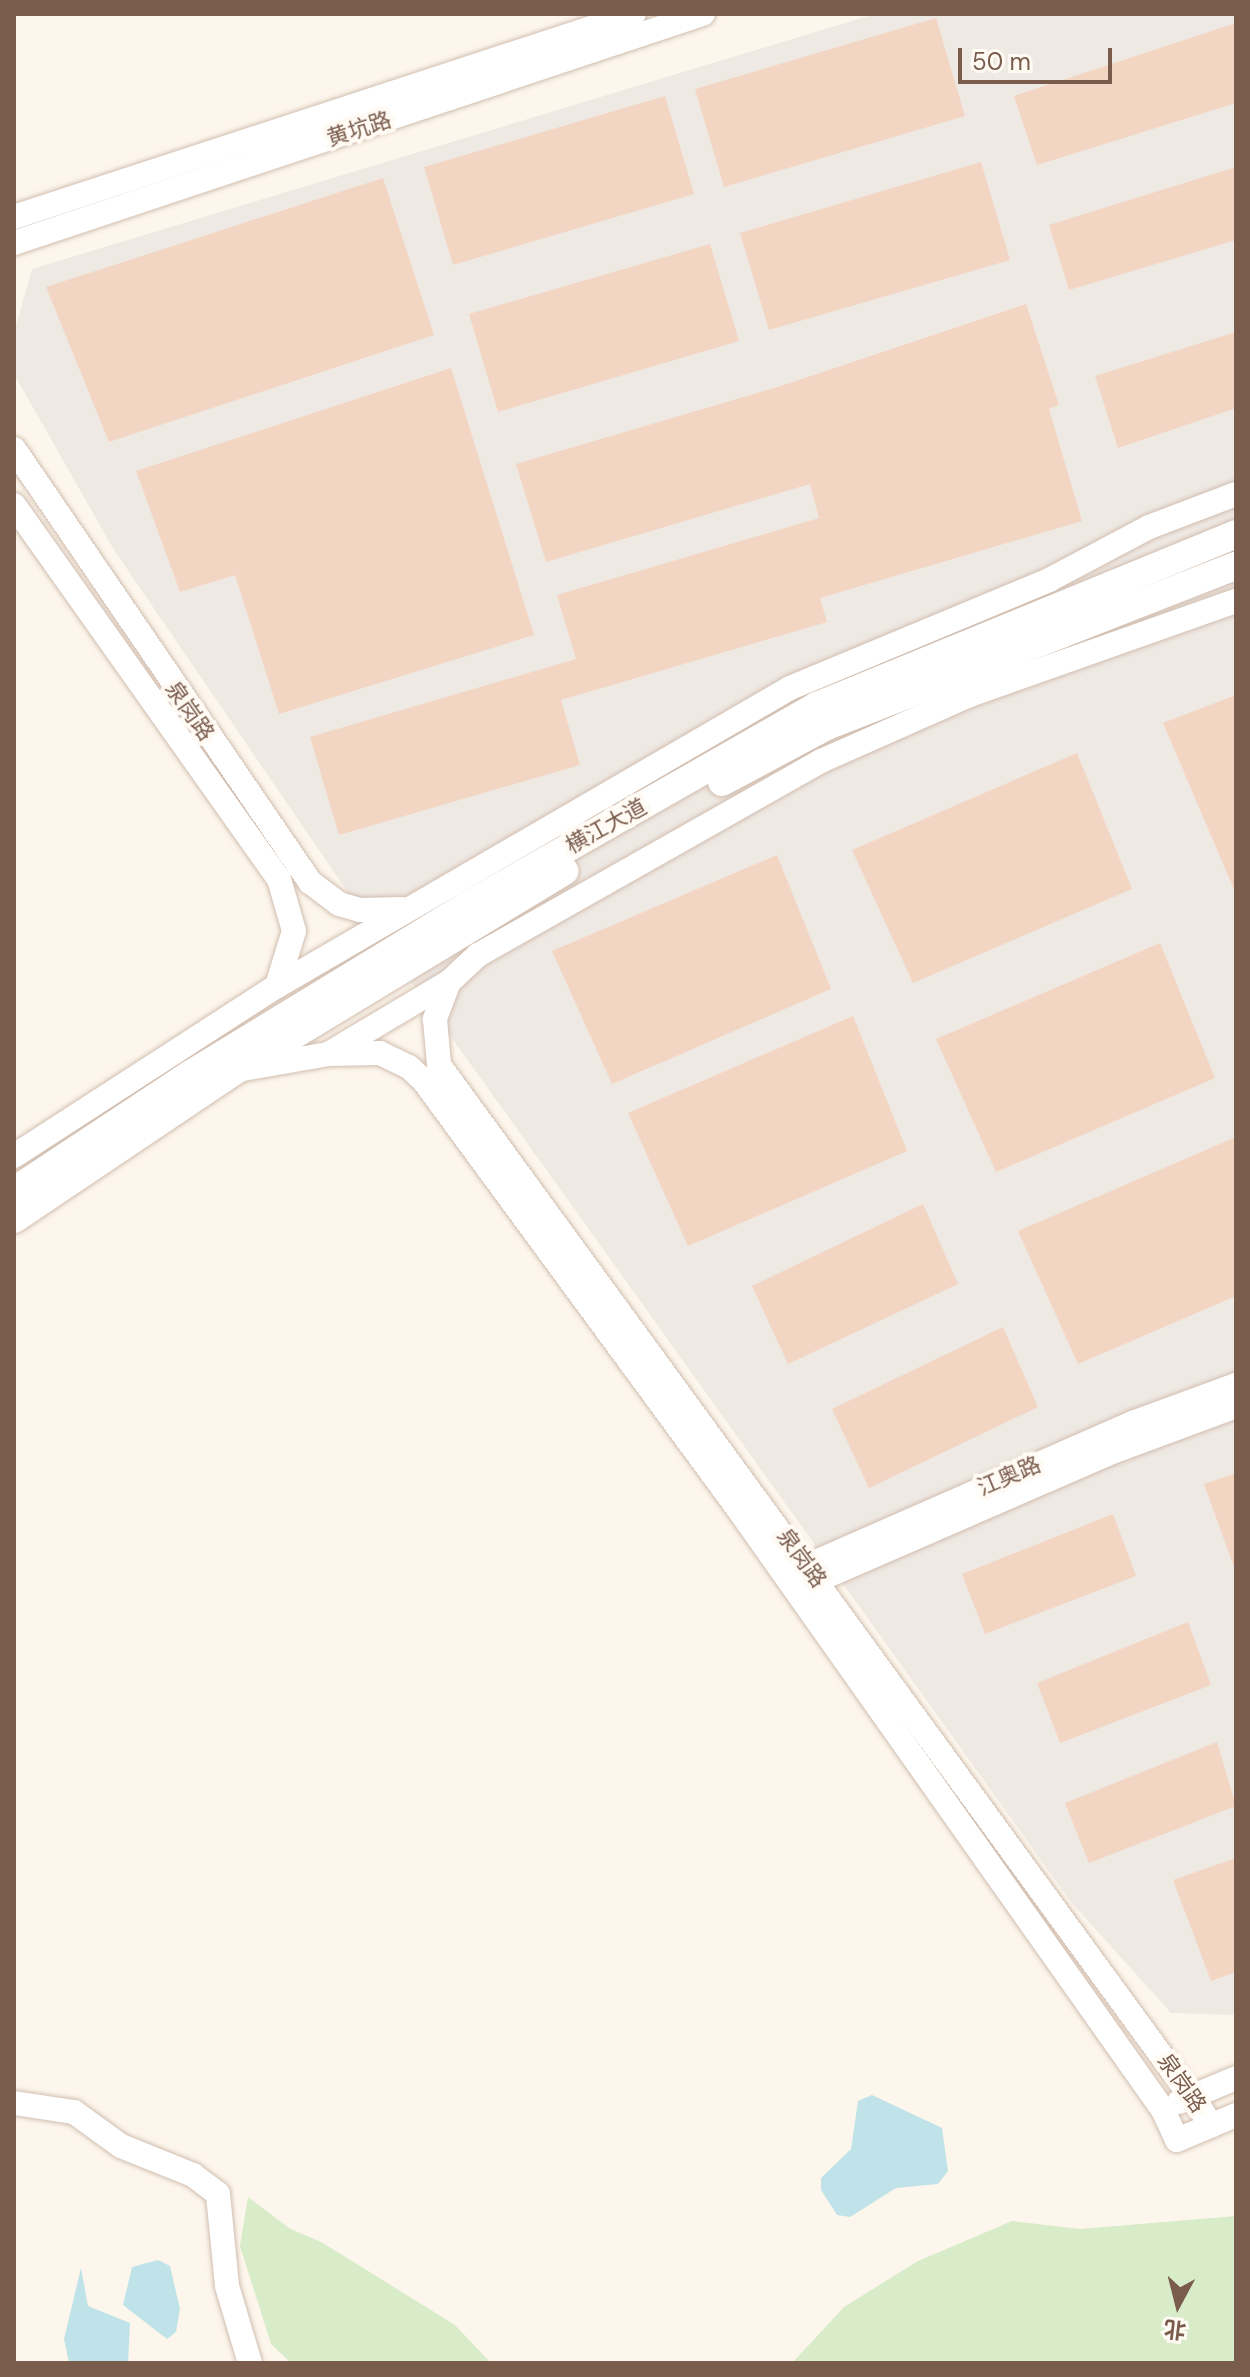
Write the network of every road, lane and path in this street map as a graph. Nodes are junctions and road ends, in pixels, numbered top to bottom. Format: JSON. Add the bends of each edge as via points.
{"nodes":[{"id":1,"x":634,"y":14,"type":"edge"},
{"id":2,"x":703,"y":14,"type":"edge"},
{"id":3,"x":14,"y":217,"type":"edge"},
{"id":4,"x":14,"y":243,"type":"edge"},
{"id":5,"x":14,"y":449,"type":"edge"},
{"id":6,"x":1236,"y":494,"type":"edge"},
{"id":7,"x":14,"y":505,"type":"edge"},
{"id":8,"x":1236,"y":534,"type":"edge"},
{"id":9,"x":1236,"y":566,"type":"edge"},
{"id":10,"x":1236,"y":601,"type":"edge"},
{"id":11,"x":288,"y":872,"type":"junction"},
{"id":12,"x":451,"y":883,"type":"junction"},
{"id":13,"x":408,"y":908,"type":"junction"},
{"id":14,"x":484,"y":923,"type":"junction"},
{"id":15,"x":449,"y":982,"type":"junction"},
{"id":16,"x":277,"y":986,"type":"junction"},
{"id":17,"x":230,"y":1018,"type":"junction"},
{"id":18,"x":246,"y":1041,"type":"junction"},
{"id":19,"x":328,"y":1054,"type":"junction"},
{"id":20,"x":236,"y":1070,"type":"junction"},
{"id":21,"x":433,"y":1075,"type":"junction"},
{"id":22,"x":14,"y":1156,"type":"edge"},
{"id":23,"x":14,"y":1191,"type":"edge"},
{"id":24,"x":14,"y":1219,"type":"edge"},
{"id":25,"x":1236,"y":1385,"type":"edge"},
{"id":26,"x":1236,"y":1406,"type":"edge"},
{"id":27,"x":801,"y":1577,"type":"junction"},
{"id":28,"x":1236,"y":2078,"type":"edge"},
{"id":29,"x":1193,"y":2096,"type":"junction"},
{"id":30,"x":14,"y":2103,"type":"edge"},
{"id":31,"x":1163,"y":2110,"type":"junction"},
{"id":32,"x":1236,"y":2115,"type":"edge"},
{"id":33,"x":1212,"y":2125,"type":"junction"},
{"id":34,"x":250,"y":2363,"type":"edge"}],
"edges":[{"from":1,"to":3,"type":"street","name":"黄坑路"},
{"from":2,"to":4,"type":"street","name":"黄坑路"},
{"from":5,"to":11,"type":"street","name":"泉岗路"},
{"from":6,"to":12,"type":"street","via":[[1149,527],[1049,580],[790,688]]},
{"from":7,"to":11,"type":"street","name":"泉岗路"},
{"from":8,"to":14,"type":"main road","name":"横江大道","via":[[817,706]]},
{"from":9,"to":14,"type":"main road","name":"横江大道","via":[[827,726],[598,850]]},
{"from":10,"to":14,"type":"street","via":[[970,695]]},
{"from":11,"to":13,"type":"street","name":"泉岗路","via":[[339,904],[381,913]]},
{"from":11,"to":16,"type":"street","name":"泉岗路","via":[[294,931]]},
{"from":12,"to":13,"type":"street"},
{"from":12,"to":14,"type":"street"},
{"from":13,"to":16,"type":"street"},
{"from":14,"to":15,"type":"street"},
{"from":14,"to":18,"type":"main road","name":"横江大道"},
{"from":14,"to":20,"type":"main road","name":"横江大道"},
{"from":15,"to":19,"type":"street"},
{"from":15,"to":21,"type":"street","name":"泉岗路","via":[[435,1019]]},
{"from":16,"to":17,"type":"street"},
{"from":17,"to":18,"type":"street"},
{"from":17,"to":22,"type":"street"},
{"from":18,"to":23,"type":"main road","name":"横江大道"},
{"from":19,"to":20,"type":"street"},
{"from":19,"to":21,"type":"street","name":"泉岗路","via":[[380,1053]]},
{"from":20,"to":24,"type":"main road","name":"横江大道"},
{"from":21,"to":27,"type":"street","name":"泉岗路"},
{"from":25,"to":27,"type":"street","name":"江奥路","via":[[1135,1422]]},
{"from":26,"to":27,"type":"street","name":"江奥路"},
{"from":27,"to":29,"type":"street","name":"泉岗路"},
{"from":27,"to":31,"type":"street","name":"泉岗路"},
{"from":28,"to":29,"type":"street"},
{"from":29,"to":31,"type":"street"},
{"from":29,"to":33,"type":"street","name":"泉岗路"},
{"from":30,"to":34,"type":"street","via":[[74,2112],[121,2146],[193,2175],[218,2194],[227,2286]]},
{"from":31,"to":33,"type":"street","name":"泉岗路","via":[[1177,2140]]},
{"from":32,"to":33,"type":"street"}]}
